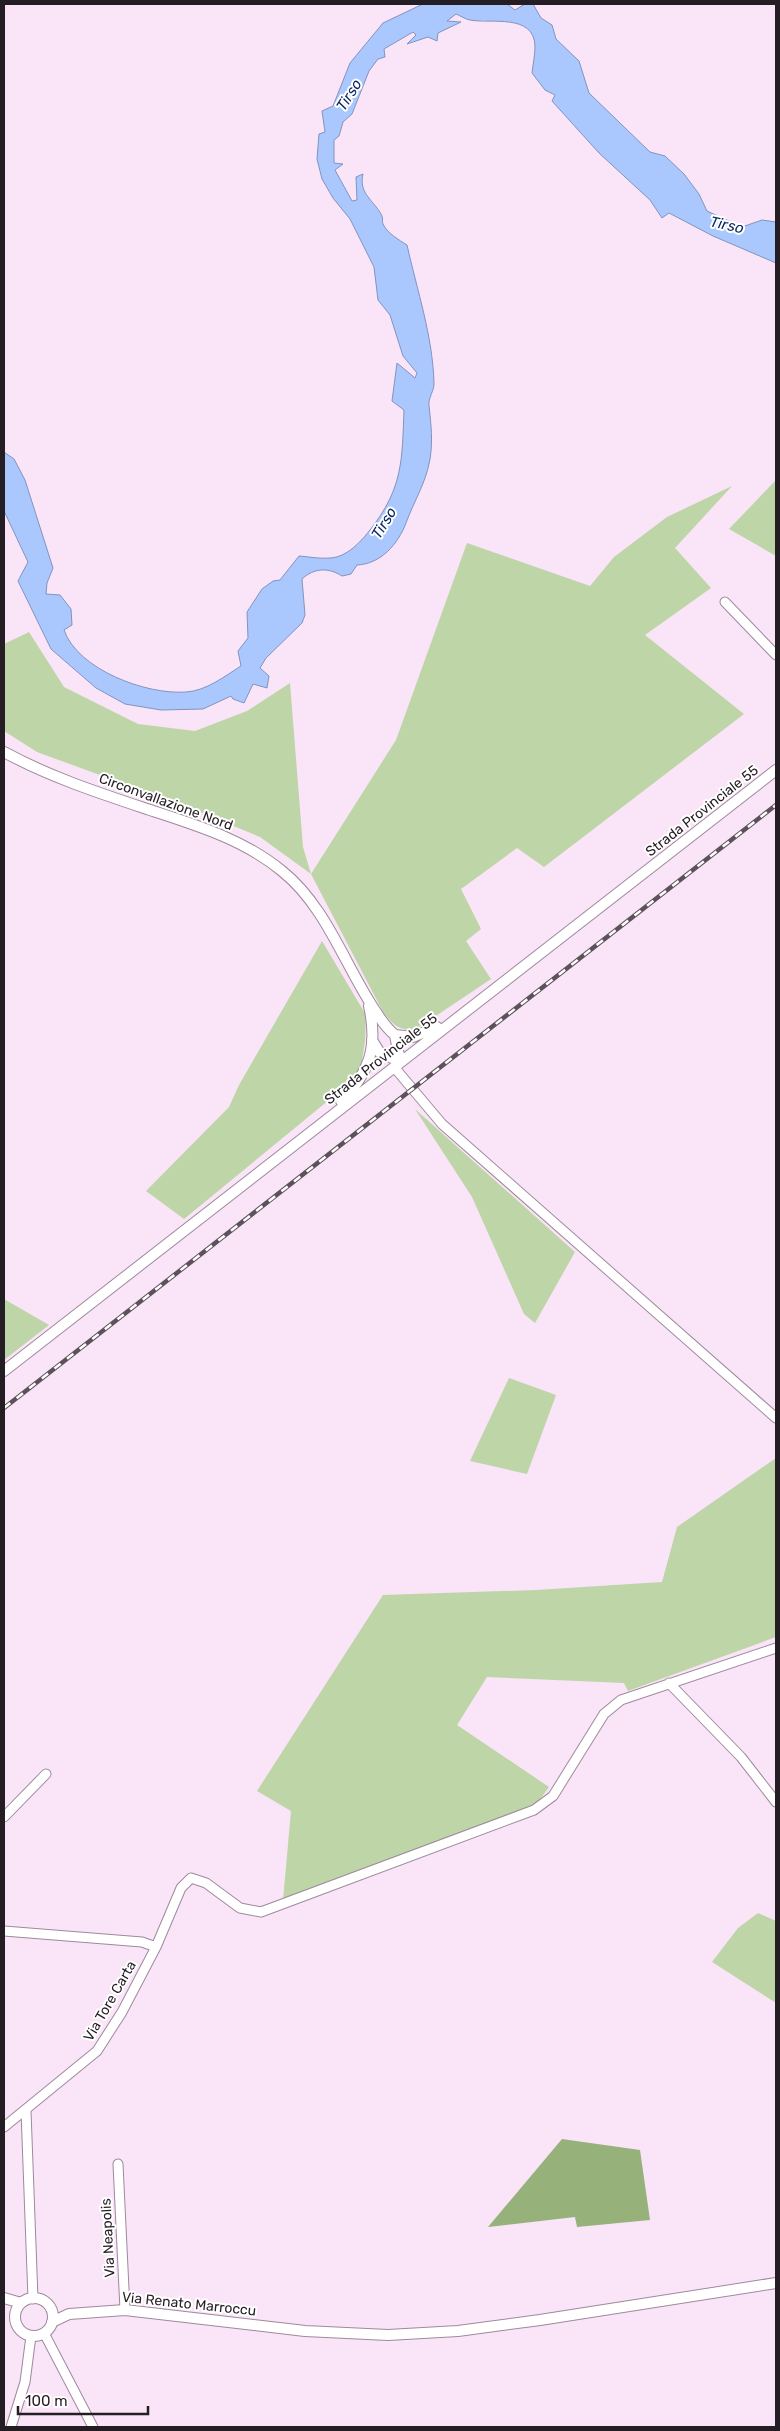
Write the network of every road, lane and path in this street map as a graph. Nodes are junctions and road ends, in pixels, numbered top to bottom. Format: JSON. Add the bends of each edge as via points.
{"nodes":[{"id":1,"x":725,"y":602,"type":"dead end"},
{"id":2,"x":776,"y":655,"type":"edge"},
{"id":3,"x":4,"y":752,"type":"edge"},
{"id":4,"x":776,"y":770,"type":"edge"},
{"id":5,"x":367,"y":1000,"type":"junction"},
{"id":6,"x":457,"y":1017,"type":"junction"},
{"id":7,"x":395,"y":1035,"type":"junction"},
{"id":8,"x":372,"y":1040,"type":"junction"},
{"id":9,"x":397,"y":1064,"type":"junction"},
{"id":10,"x":319,"y":1126,"type":"junction"},
{"id":11,"x":4,"y":1371,"type":"edge"},
{"id":12,"x":776,"y":1418,"type":"edge"},
{"id":13,"x":776,"y":1648,"type":"edge"},
{"id":14,"x":669,"y":1684,"type":"junction"},
{"id":15,"x":46,"y":1774,"type":"dead end"},
{"id":16,"x":776,"y":1802,"type":"edge"},
{"id":17,"x":4,"y":1816,"type":"edge"},
{"id":18,"x":4,"y":1931,"type":"edge"},
{"id":19,"x":156,"y":1947,"type":"junction"},
{"id":20,"x":26,"y":2111,"type":"junction"},
{"id":21,"x":4,"y":2127,"type":"edge"},
{"id":22,"x":118,"y":2164,"type":"dead end"},
{"id":23,"x":776,"y":2283,"type":"edge"},
{"id":24,"x":4,"y":2298,"type":"edge"},
{"id":25,"x":33,"y":2299,"type":"junction"},
{"id":26,"x":22,"y":2303,"type":"junction"},
{"id":27,"x":4,"y":2304,"type":"edge"},
{"id":28,"x":50,"y":2309,"type":"junction"},
{"id":29,"x":125,"y":2310,"type":"junction"},
{"id":30,"x":15,"y":2314,"type":"junction"},
{"id":31,"x":70,"y":2314,"type":"junction"},
{"id":32,"x":52,"y":2322,"type":"junction"},
{"id":33,"x":44,"y":2332,"type":"junction"},
{"id":34,"x":31,"y":2336,"type":"junction"},
{"id":35,"x":4,"y":2426,"type":"edge"},
{"id":36,"x":9,"y":2427,"type":"edge"},
{"id":37,"x":94,"y":2427,"type":"edge"}],
"edges":[{"from":1,"to":2,"type":"street"},
{"from":3,"to":5,"type":"main road","name":"Circonvallazione Nord","via":[[75,785],[214,832],[246,847],[282,871],[316,909]]},
{"from":4,"to":6,"type":"main road","name":"Strada Provinciale 55"},
{"from":5,"to":7,"type":"main road","name":"Circonvallazione Nord"},
{"from":5,"to":8,"type":"main road","name":"Circonvallazione Nord"},
{"from":6,"to":7,"type":"main road","via":[[420,1035]]},
{"from":6,"to":9,"type":"main road","name":"Strada Provinciale 55"},
{"from":7,"to":9,"type":"main road"},
{"from":8,"to":9,"type":"main road","via":[[380,1053]]},
{"from":8,"to":10,"type":"main road","name":"Circonvallazione Nord","via":[[363,1076]]},
{"from":9,"to":10,"type":"main road","name":"Strada Provinciale 55"},
{"from":9,"to":12,"type":"street","via":[[442,1124]]},
{"from":10,"to":11,"type":"main road","name":"Strada Provinciale 55"},
{"from":13,"to":14,"type":"street"},
{"from":14,"to":16,"type":"street","via":[[741,1757]]},
{"from":14,"to":19,"type":"street","name":"Via Tore Carta","via":[[621,1700],[604,1714],[553,1796],[534,1810],[261,1912],[240,1908],[199,1879],[190,1878],[185,1882]]},
{"from":15,"to":17,"type":"street"},
{"from":18,"to":19,"type":"street","via":[[142,1942]]},
{"from":19,"to":20,"type":"street","name":"Via Tore Carta","via":[[98,2051]]},
{"from":20,"to":21,"type":"street","name":"Via Tore Carta"},
{"from":20,"to":25,"type":"street"},
{"from":22,"to":29,"type":"street","name":"Via Neapolis"},
{"from":23,"to":29,"type":"main road","name":"Via Renato Marroccu","via":[[458,2331],[388,2335],[305,2331]]},
{"from":24,"to":26,"type":"main road"},
{"from":25,"to":26,"type":"main road"},
{"from":25,"to":28,"type":"main road","via":[[45,2302]]},
{"from":26,"to":30,"type":"main road"},
{"from":27,"to":30,"type":"main road"},
{"from":28,"to":31,"type":"main road","name":"Via Renato Marroccu"},
{"from":28,"to":32,"type":"main road"},
{"from":29,"to":31,"type":"main road","name":"Via Renato Marroccu"},
{"from":30,"to":34,"type":"main road","via":[[17,2325]]},
{"from":31,"to":32,"type":"main road","name":"Via Renato Marroccu"},
{"from":32,"to":33,"type":"main road"},
{"from":33,"to":34,"type":"main road"},
{"from":33,"to":37,"type":"street"},
{"from":34,"to":36,"type":"street","via":[[25,2382]]},
{"from":35,"to":36,"type":"street"}]}
